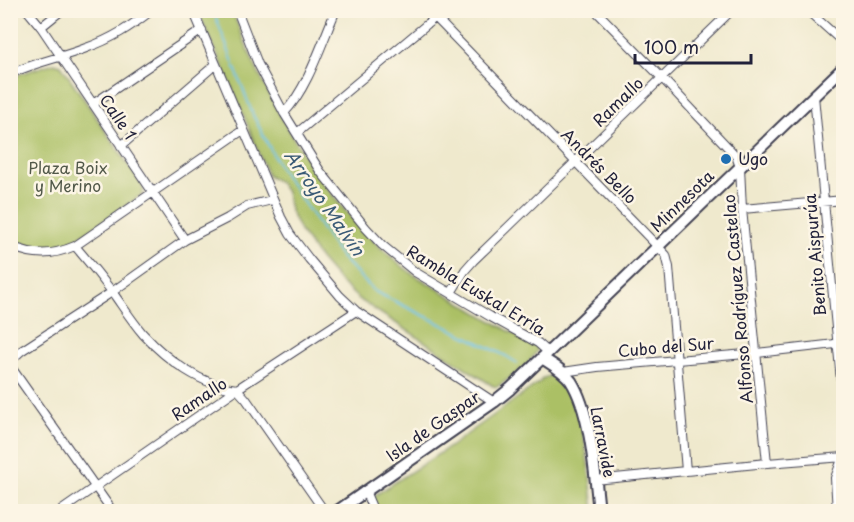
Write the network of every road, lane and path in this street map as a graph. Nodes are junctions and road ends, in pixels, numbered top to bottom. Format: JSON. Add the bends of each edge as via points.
{"nodes":[{"id":1,"x":27,"y":10,"type":"edge"},
{"id":2,"x":62,"y":10,"type":"edge"},
{"id":3,"x":152,"y":10,"type":"edge"},
{"id":4,"x":193,"y":10,"type":"edge"},
{"id":5,"x":237,"y":10,"type":"edge"},
{"id":6,"x":336,"y":10,"type":"edge"},
{"id":7,"x":444,"y":10,"type":"edge"},
{"id":8,"x":595,"y":10,"type":"edge"},
{"id":9,"x":732,"y":10,"type":"edge"},
{"id":10,"x":807,"y":10,"type":"edge"},
{"id":11,"x":436,"y":18,"type":"junction"},
{"id":12,"x":41,"y":27,"type":"junction"},
{"id":13,"x":202,"y":30,"type":"junction"},
{"id":14,"x":843,"y":43,"type":"edge"},
{"id":15,"x":61,"y":56,"type":"junction"},
{"id":16,"x":216,"y":64,"type":"junction"},
{"id":17,"x":843,"y":67,"type":"edge"},
{"id":18,"x":10,"y":74,"type":"edge"},
{"id":19,"x":662,"y":78,"type":"junction"},
{"id":20,"x":814,"y":96,"type":"junction"},
{"id":21,"x":93,"y":104,"type":"junction"},
{"id":22,"x":284,"y":113,"type":"junction"},
{"id":23,"x":243,"y":130,"type":"junction"},
{"id":24,"x":297,"y":133,"type":"junction"},
{"id":25,"x":121,"y":146,"type":"junction"},
{"id":26,"x":576,"y":161,"type":"junction"},
{"id":27,"x":740,"y":167,"type":"junction"},
{"id":28,"x":153,"y":193,"type":"junction"},
{"id":29,"x":272,"y":200,"type":"junction"},
{"id":30,"x":843,"y":200,"type":"edge"},
{"id":31,"x":824,"y":202,"type":"junction"},
{"id":32,"x":742,"y":209,"type":"junction"},
{"id":33,"x":185,"y":240,"type":"junction"},
{"id":34,"x":658,"y":245,"type":"junction"},
{"id":35,"x":10,"y":246,"type":"edge"},
{"id":36,"x":75,"y":246,"type":"junction"},
{"id":37,"x":112,"y":291,"type":"junction"},
{"id":38,"x":451,"y":293,"type":"junction"},
{"id":39,"x":356,"y":311,"type":"junction"},
{"id":40,"x":840,"y":343,"type":"edge"},
{"id":41,"x":757,"y":352,"type":"junction"},
{"id":42,"x":545,"y":355,"type":"junction"},
{"id":43,"x":676,"y":359,"type":"junction"},
{"id":44,"x":10,"y":363,"type":"edge"},
{"id":45,"x":563,"y":372,"type":"junction"},
{"id":46,"x":237,"y":389,"type":"junction"},
{"id":47,"x":494,"y":402,"type":"junction"},
{"id":48,"x":843,"y":412,"type":"edge"},
{"id":49,"x":843,"y":456,"type":"edge"},
{"id":50,"x":767,"y":463,"type":"junction"},
{"id":51,"x":686,"y":471,"type":"junction"},
{"id":52,"x":595,"y":480,"type":"junction"},
{"id":53,"x":96,"y":486,"type":"junction"},
{"id":54,"x":365,"y":491,"type":"junction"},
{"id":55,"x":59,"y":512,"type":"edge"},
{"id":56,"x":113,"y":512,"type":"edge"},
{"id":57,"x":325,"y":512,"type":"edge"},
{"id":58,"x":336,"y":512,"type":"edge"},
{"id":59,"x":374,"y":512,"type":"edge"},
{"id":60,"x":599,"y":512,"type":"edge"},
{"id":61,"x":837,"y":512,"type":"edge"}],
"edges":[{"from":1,"to":12,"type":"street","name":"Calle 1"},
{"from":2,"to":12,"type":"street"},
{"from":3,"to":15,"type":"street","via":[[129,28]]},
{"from":4,"to":13,"type":"street"},
{"from":5,"to":22,"type":"street","name":"Rambla Euskal Erría","via":[[258,64]]},
{"from":6,"to":22,"type":"street","via":[[296,98]]},
{"from":7,"to":11,"type":"street"},
{"from":8,"to":19,"type":"street"},
{"from":9,"to":19,"type":"street","name":"Ramallo"},
{"from":10,"to":14,"type":"street"},
{"from":11,"to":24,"type":"street"},
{"from":11,"to":26,"type":"street","name":"Andrés Bello"},
{"from":12,"to":15,"type":"street","name":"Calle 1"},
{"from":13,"to":16,"type":"street"},
{"from":13,"to":21,"type":"street"},
{"from":15,"to":18,"type":"street"},
{"from":15,"to":21,"type":"street","name":"Calle 1"},
{"from":16,"to":23,"type":"street"},
{"from":16,"to":25,"type":"street"},
{"from":17,"to":20,"type":"street","name":"Minnesota"},
{"from":19,"to":26,"type":"street","name":"Ramallo"},
{"from":19,"to":27,"type":"street","via":[[736,156]]},
{"from":20,"to":27,"type":"street","name":"Minnesota"},
{"from":20,"to":31,"type":"street","name":"Benito Aispurúa"},
{"from":21,"to":25,"type":"street","name":"Calle 1"},
{"from":22,"to":24,"type":"street","name":"Rambla Euskal Erría"},
{"from":23,"to":28,"type":"street"},
{"from":23,"to":29,"type":"street"},
{"from":24,"to":38,"type":"street","name":"Rambla Euskal Erría","via":[[320,171],[382,245],[415,272]]},
{"from":25,"to":28,"type":"street","name":"Calle 1"},
{"from":26,"to":34,"type":"street","name":"Andrés Bello"},
{"from":26,"to":38,"type":"street","name":"Ramallo","via":[[473,261]]},
{"from":27,"to":32,"type":"street","name":"Alfonso Rodríguez Castelao"},
{"from":27,"to":34,"type":"street","name":"Minnesota"},
{"from":28,"to":33,"type":"street","name":"Calle 1"},
{"from":28,"to":36,"type":"street"},
{"from":29,"to":33,"type":"street","via":[[247,206]]},
{"from":29,"to":39,"type":"street","via":[[290,234]]},
{"from":30,"to":31,"type":"street"},
{"from":31,"to":32,"type":"street"},
{"from":31,"to":40,"type":"street","name":"Benito Aispurúa"},
{"from":32,"to":41,"type":"street","name":"Alfonso Rodríguez Castelao"},
{"from":33,"to":37,"type":"street"},
{"from":34,"to":42,"type":"street","name":"Minnesota"},
{"from":34,"to":43,"type":"street","name":"Andrés Bello","via":[[668,257]]},
{"from":35,"to":36,"type":"street","via":[[42,254]]},
{"from":36,"to":37,"type":"street"},
{"from":37,"to":44,"type":"street","via":[[21,351]]},
{"from":37,"to":46,"type":"street","via":[[143,334],[167,356],[215,385]]},
{"from":38,"to":42,"type":"street","name":"Rambla Euskal Erría","via":[[538,343]]},
{"from":39,"to":46,"type":"street","name":"Ramallo"},
{"from":39,"to":47,"type":"street"},
{"from":40,"to":41,"type":"street","name":"Cubo del Sur"},
{"from":40,"to":48,"type":"street","name":"Benito Aispurúa"},
{"from":41,"to":43,"type":"street","name":"Cubo del Sur"},
{"from":41,"to":50,"type":"street","name":"Alfonso Rodríguez Castelao"},
{"from":42,"to":45,"type":"street","name":"Larravide"},
{"from":42,"to":47,"type":"street","name":"Isla de Gaspar"},
{"from":43,"to":45,"type":"street","name":"Cubo del Sur"},
{"from":43,"to":51,"type":"street","name":"Andrés Bello"},
{"from":44,"to":53,"type":"street"},
{"from":45,"to":52,"type":"street","name":"Larravide","via":[[584,415]]},
{"from":46,"to":53,"type":"street","name":"Ramallo"},
{"from":46,"to":57,"type":"street"},
{"from":47,"to":54,"type":"street","name":"Isla de Gaspar"},
{"from":49,"to":50,"type":"street"},
{"from":49,"to":61,"type":"street","via":[[835,478]]},
{"from":50,"to":51,"type":"street"},
{"from":51,"to":52,"type":"street"},
{"from":52,"to":60,"type":"street","name":"Larravide"},
{"from":53,"to":55,"type":"street","name":"Ramallo"},
{"from":53,"to":56,"type":"street"},
{"from":54,"to":58,"type":"street","name":"Isla de Gaspar"},
{"from":54,"to":59,"type":"street"}]}
